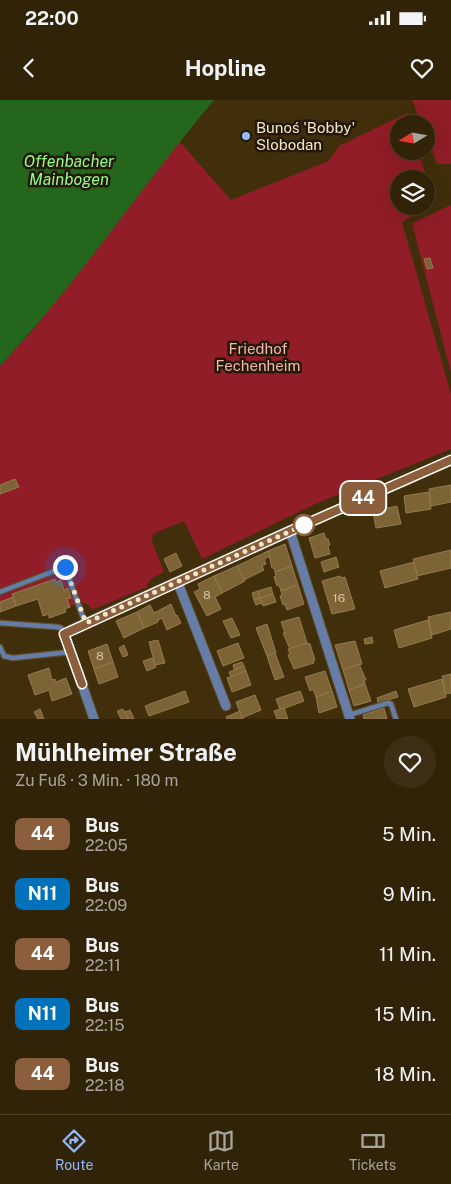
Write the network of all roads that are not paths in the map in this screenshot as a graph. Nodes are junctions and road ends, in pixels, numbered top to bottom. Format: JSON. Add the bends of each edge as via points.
{"nodes":[{"id":1,"x":451,"y":460,"type":"edge"},
{"id":2,"x":290,"y":531,"type":"junction"},
{"id":3,"x":178,"y":582,"type":"junction"},
{"id":4,"x":0,"y":592,"type":"edge"},
{"id":5,"x":0,"y":623,"type":"edge"},
{"id":6,"x":86,"y":623,"type":"junction"},
{"id":7,"x":64,"y":634,"type":"junction"},
{"id":8,"x":0,"y":647,"type":"edge"},
{"id":9,"x":70,"y":652,"type":"junction"},
{"id":10,"x":226,"y":706,"type":"dead end"},
{"id":11,"x":349,"y":717,"type":"edge"},
{"id":12,"x":94,"y":719,"type":"edge"},
{"id":13,"x":396,"y":719,"type":"edge"}],
"edges":[{"from":1,"to":2,"type":"street"},
{"from":2,"to":3,"type":"street"},
{"from":2,"to":11,"type":"street"},
{"from":3,"to":6,"type":"street"},
{"from":3,"to":10,"type":"street"},
{"from":4,"to":6,"type":"lane","via":[[65,567]]},
{"from":5,"to":7,"type":"lane","via":[[57,627]]},
{"from":6,"to":7,"type":"street"},
{"from":7,"to":9,"type":"street"},
{"from":8,"to":9,"type":"lane","via":[[4,656],[13,658]]},
{"from":9,"to":12,"type":"street"},
{"from":11,"to":13,"type":"lane","via":[[388,703]]}]}
